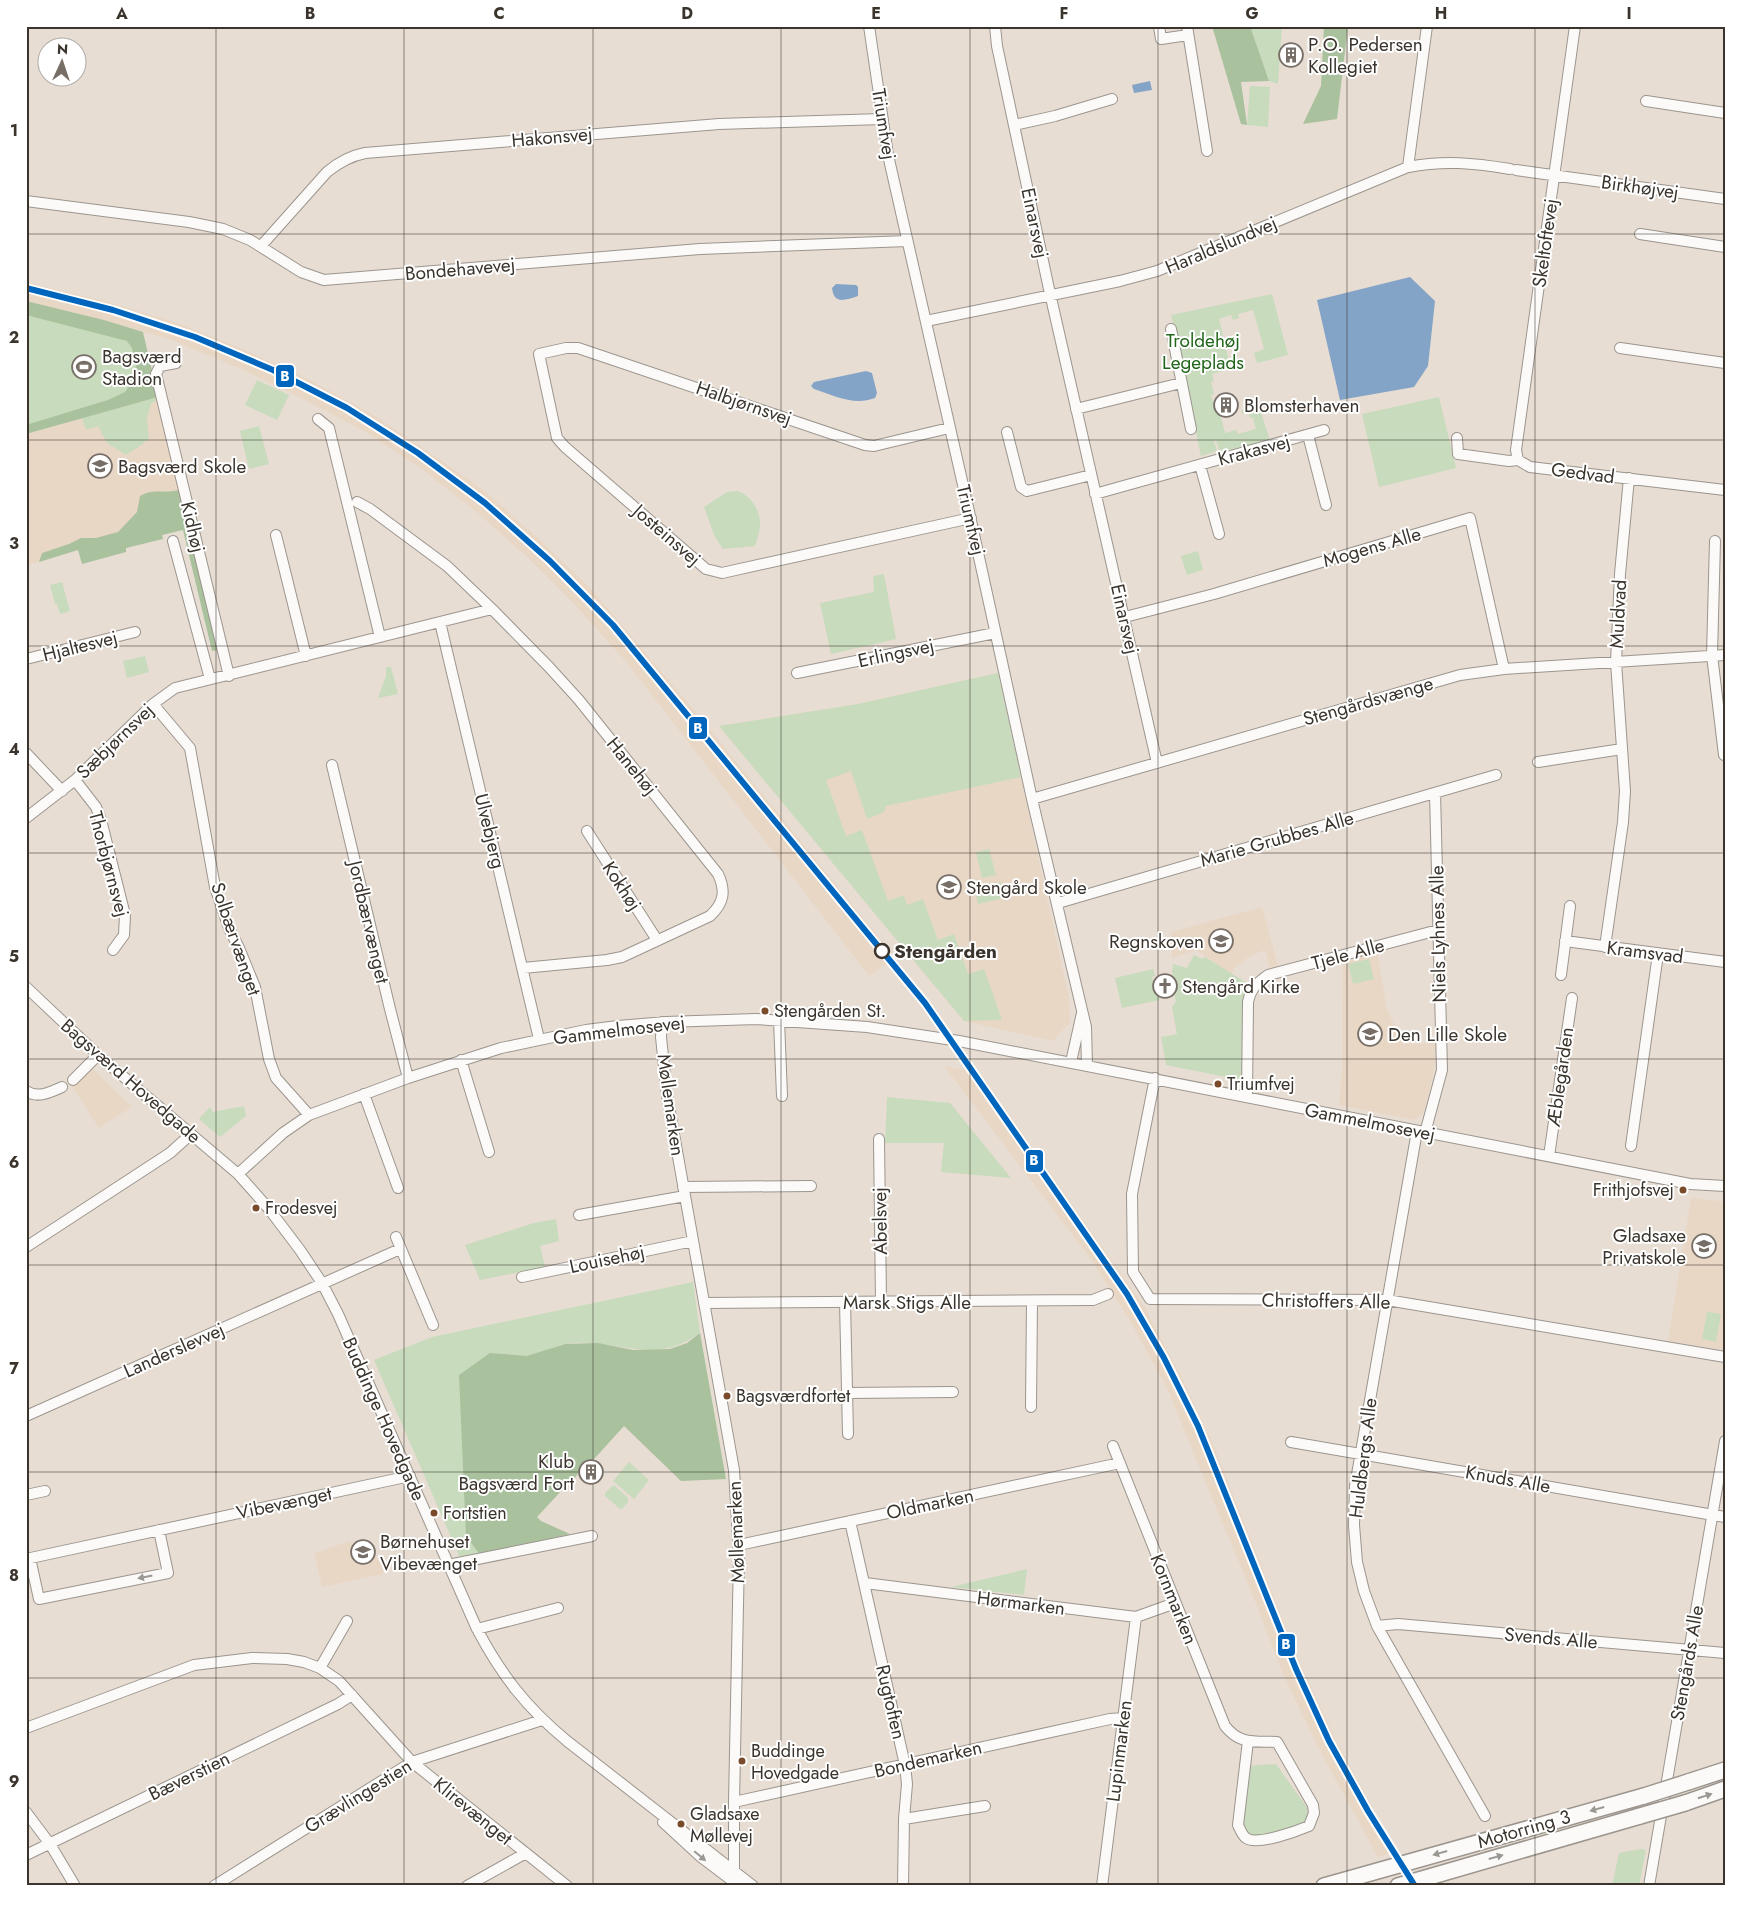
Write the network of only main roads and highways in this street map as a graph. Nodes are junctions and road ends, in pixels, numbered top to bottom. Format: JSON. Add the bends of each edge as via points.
{"nodes":[{"id":1,"x":1725,"y":1770,"type":"edge"},
{"id":2,"x":1725,"y":1789,"type":"edge"},
{"id":3,"x":1324,"y":1886,"type":"edge"},
{"id":4,"x":1398,"y":1886,"type":"edge"}],
"edges":[{"from":1,"to":3,"type":"highway","name":"Motorring 3","one_way":true,"bridge":true},
{"from":4,"to":2,"type":"highway","name":"Motorring 3","one_way":true,"bridge":true}]}
